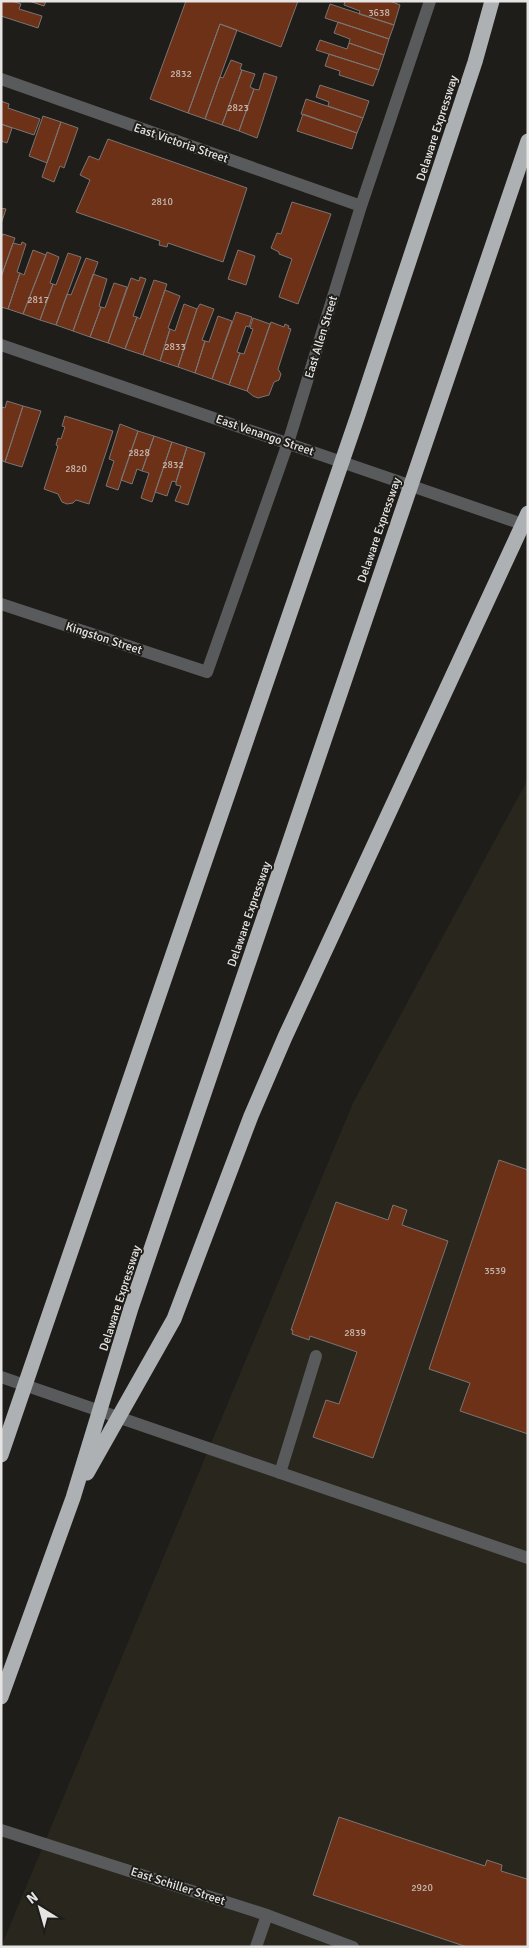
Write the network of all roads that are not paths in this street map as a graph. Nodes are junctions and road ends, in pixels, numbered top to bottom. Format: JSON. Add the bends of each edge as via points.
{"nodes":[{"id":1,"x":430,"y":1,"type":"edge"},
{"id":2,"x":492,"y":1,"type":"edge"},
{"id":3,"x":1,"y":79,"type":"edge"},
{"id":4,"x":528,"y":140,"type":"edge"},
{"id":5,"x":361,"y":206,"type":"junction"},
{"id":6,"x":1,"y":345,"type":"edge"},
{"id":7,"x":288,"y":443,"type":"junction"},
{"id":8,"x":528,"y":513,"type":"edge"},
{"id":9,"x":528,"y":526,"type":"edge"},
{"id":10,"x":1,"y":604,"type":"edge"},
{"id":11,"x":207,"y":672,"type":"joint"},
{"id":12,"x":316,"y":1356,"type":"dead end"},
{"id":13,"x":1,"y":1378,"type":"edge"},
{"id":14,"x":1,"y":1456,"type":"edge"},
{"id":15,"x":280,"y":1473,"type":"junction"},
{"id":16,"x":73,"y":1498,"type":"junction"},
{"id":17,"x":528,"y":1558,"type":"edge"},
{"id":18,"x":1,"y":1697,"type":"edge"},
{"id":19,"x":1,"y":1830,"type":"edge"},
{"id":20,"x":267,"y":1915,"type":"junction"},
{"id":21,"x":256,"y":1947,"type":"edge"},
{"id":22,"x":353,"y":1947,"type":"edge"}],
"edges":[{"from":1,"to":5,"type":"street","name":"East Allen Street"},
{"from":2,"to":14,"type":"highway","name":"Delaware Expressway","via":[[475,62],[358,415]]},
{"from":3,"to":5,"type":"street","name":"East Victoria Street"},
{"from":4,"to":16,"type":"highway","name":"Delaware Expressway","via":[[131,1308]]},
{"from":5,"to":7,"type":"street","name":"East Allen Street"},
{"from":6,"to":7,"type":"street","name":"East Venango Street"},
{"from":7,"to":9,"type":"street","name":"East Venango Street"},
{"from":7,"to":11,"type":"street","name":"East Allen Street"},
{"from":8,"to":16,"type":"highway","via":[[250,1116],[174,1319]]},
{"from":10,"to":11,"type":"street","name":"Kingston Street"},
{"from":12,"to":15,"type":"street"},
{"from":13,"to":15,"type":"street"},
{"from":15,"to":17,"type":"street"},
{"from":16,"to":18,"type":"highway","name":"Delaware Expressway"},
{"from":19,"to":20,"type":"street","name":"East Schiller Street"},
{"from":20,"to":21,"type":"street"},
{"from":20,"to":22,"type":"street","name":"East Schiller Street"}]}
